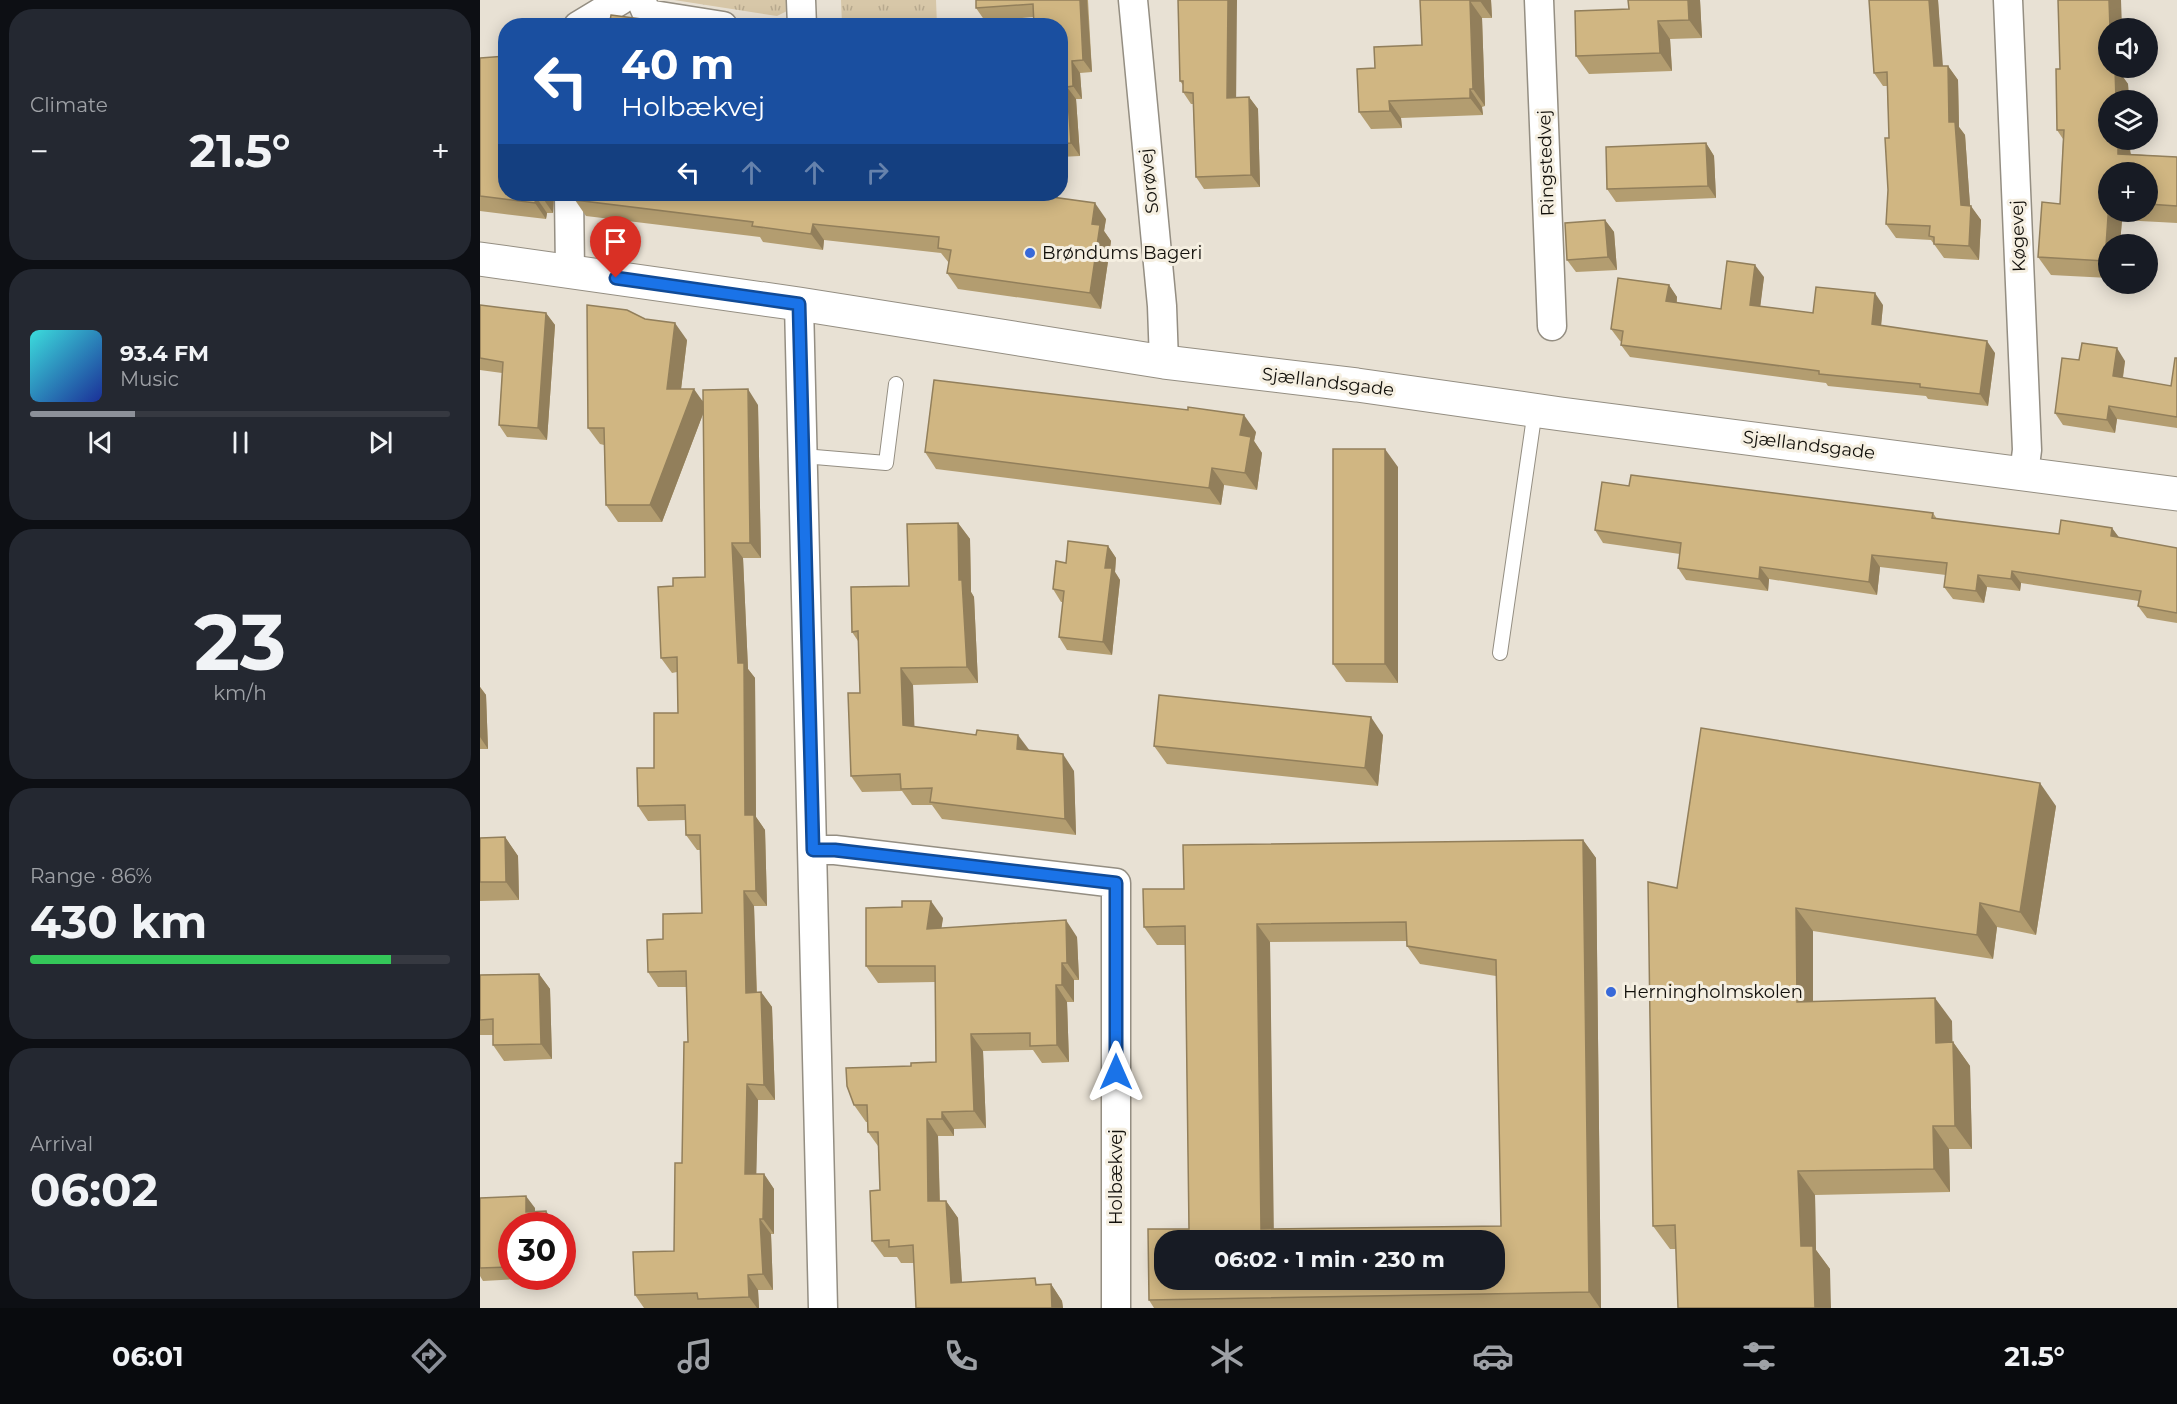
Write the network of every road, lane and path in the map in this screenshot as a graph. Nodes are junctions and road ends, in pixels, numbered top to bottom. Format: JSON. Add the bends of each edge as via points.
{"nodes":[{"id":1,"x":621,"y":0,"type":"edge"},
{"id":2,"x":641,"y":0,"type":"edge"},
{"id":3,"x":801,"y":0,"type":"edge"},
{"id":4,"x":1133,"y":0,"type":"edge"},
{"id":5,"x":1539,"y":0,"type":"edge"},
{"id":6,"x":2008,"y":0,"type":"edge"},
{"id":7,"x":591,"y":18,"type":"edge"},
{"id":8,"x":672,"y":18,"type":"edge"},
{"id":9,"x":802,"y":18,"type":"edge"},
{"id":10,"x":569,"y":201,"type":"edge"},
{"id":11,"x":480,"y":259,"type":"edge"},
{"id":12,"x":570,"y":271,"type":"junction"},
{"id":13,"x":799,"y":304,"type":"junction"},
{"id":14,"x":1552,"y":326,"type":"dead end"},
{"id":15,"x":1164,"y":362,"type":"junction"},
{"id":16,"x":896,"y":384,"type":"dead end"},
{"id":17,"x":1535,"y":410,"type":"junction"},
{"id":18,"x":803,"y":456,"type":"junction"},
{"id":19,"x":2024,"y":472,"type":"junction"},
{"id":20,"x":2177,"y":494,"type":"edge"},
{"id":21,"x":1500,"y":653,"type":"dead end"},
{"id":22,"x":813,"y":850,"type":"junction"},
{"id":23,"x":823,"y":1308,"type":"edge"},
{"id":24,"x":1116,"y":1308,"type":"edge"}],
"edges":[{"from":1,"to":7,"type":"street"},
{"from":2,"to":8,"type":"street","via":[[646,14]]},
{"from":3,"to":9,"type":"street"},
{"from":4,"to":15,"type":"street","name":"Sorøvej"},
{"from":5,"to":14,"type":"street","name":"Ringstedvej"},
{"from":6,"to":19,"type":"street","name":"Køgevej","via":[[2027,450]]},
{"from":10,"to":12,"type":"street"},
{"from":11,"to":12,"type":"street","name":"Sjællandsgade"},
{"from":12,"to":13,"type":"street","name":"Sjællandsgade"},
{"from":13,"to":15,"type":"street","name":"Sjællandsgade"},
{"from":13,"to":18,"type":"street"},
{"from":15,"to":17,"type":"street","name":"Sjællandsgade"},
{"from":16,"to":18,"type":"lane","via":[[886,463]]},
{"from":17,"to":19,"type":"street","name":"Sjællandsgade"},
{"from":17,"to":21,"type":"lane"},
{"from":18,"to":22,"type":"street"},
{"from":19,"to":20,"type":"street","name":"Sjællandsgade"},
{"from":22,"to":23,"type":"street"},
{"from":22,"to":24,"type":"street","name":"Holbækvej","via":[[1116,883]]}]}
